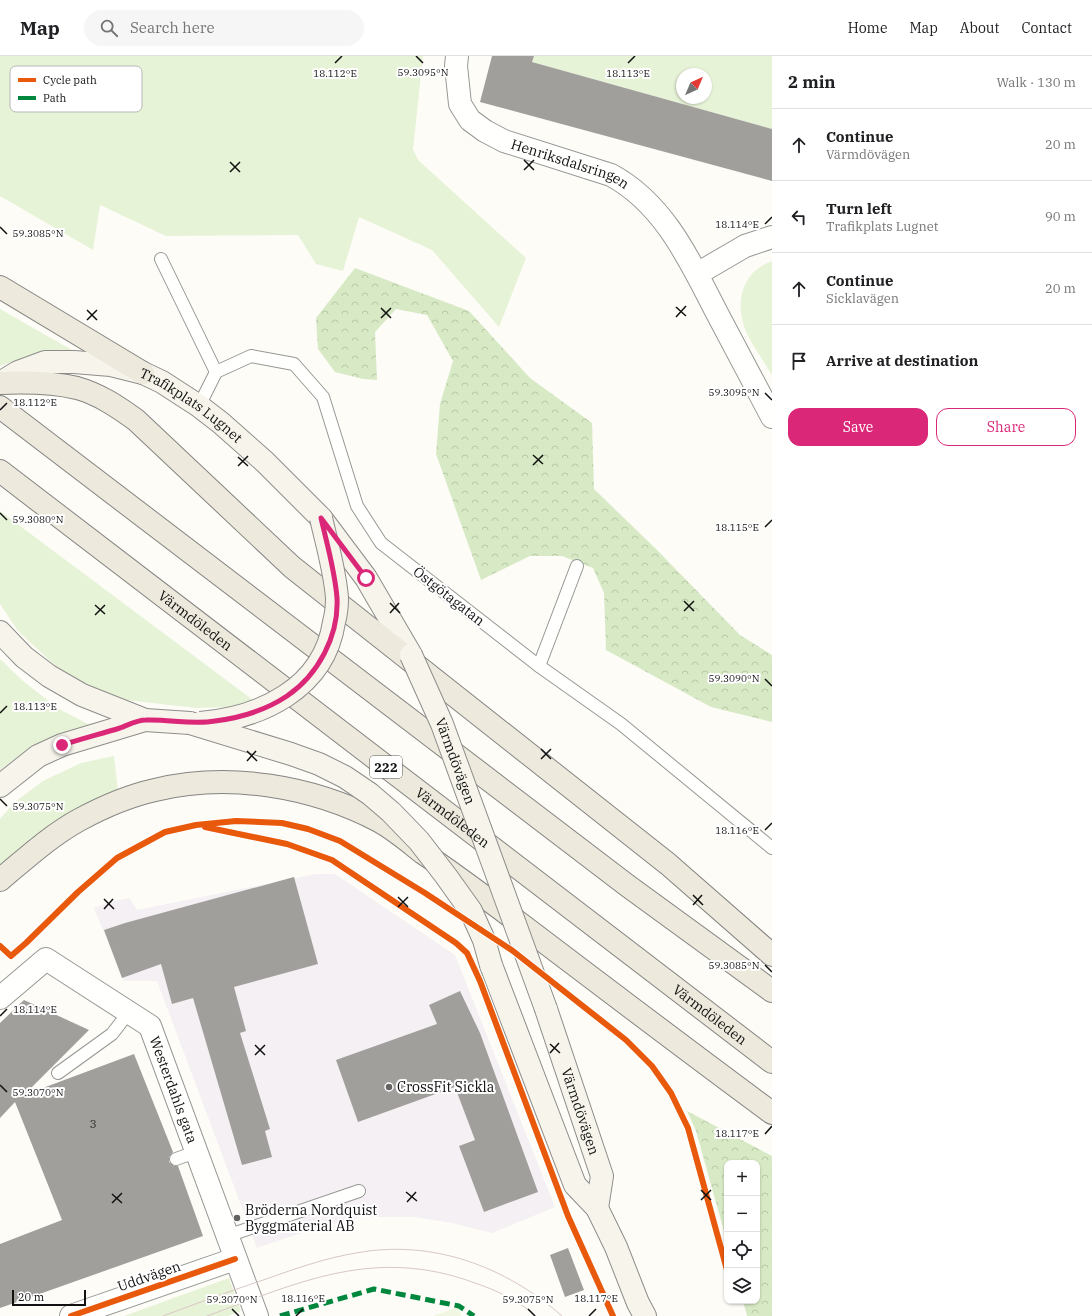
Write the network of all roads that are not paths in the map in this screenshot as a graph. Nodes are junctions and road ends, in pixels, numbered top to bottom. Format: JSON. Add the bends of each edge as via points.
{"nodes":[{"id":1,"x":457,"y":56,"type":"edge"},
{"id":2,"x":772,"y":237,"type":"edge"},
{"id":3,"x":161,"y":259,"type":"dead end"},
{"id":4,"x":697,"y":274,"type":"junction"},
{"id":5,"x":0,"y":287,"type":"edge"},
{"id":6,"x":216,"y":372,"type":"junction"},
{"id":7,"x":143,"y":373,"type":"junction"},
{"id":8,"x":0,"y":383,"type":"edge"},
{"id":9,"x":199,"y":406,"type":"junction"},
{"id":10,"x":0,"y":407,"type":"edge"},
{"id":11,"x":772,"y":417,"type":"edge"},
{"id":12,"x":0,"y":471,"type":"edge"},
{"id":13,"x":321,"y":518,"type":"junction"},
{"id":14,"x":577,"y":566,"type":"dead end"},
{"id":15,"x":0,"y":632,"type":"edge"},
{"id":16,"x":539,"y":666,"type":"junction"},
{"id":17,"x":144,"y":720,"type":"junction"},
{"id":18,"x":190,"y":723,"type":"junction"},
{"id":19,"x":0,"y":786,"type":"edge"},
{"id":20,"x":772,"y":848,"type":"edge"},
{"id":21,"x":0,"y":880,"type":"edge"},
{"id":22,"x":772,"y":955,"type":"edge"},
{"id":23,"x":772,"y":992,"type":"edge"},
{"id":24,"x":0,"y":998,"type":"edge"},
{"id":25,"x":129,"y":1012,"type":"junction"},
{"id":26,"x":772,"y":1062,"type":"edge"},
{"id":27,"x":58,"y":1073,"type":"dead end"},
{"id":28,"x":772,"y":1113,"type":"edge"},
{"id":29,"x":196,"y":1152,"type":"junction"},
{"id":30,"x":176,"y":1159,"type":"dead end"},
{"id":31,"x":359,"y":1191,"type":"dead end"},
{"id":32,"x":597,"y":1208,"type":"junction"},
{"id":33,"x":227,"y":1236,"type":"junction"},
{"id":34,"x":235,"y":1259,"type":"junction"},
{"id":35,"x":71,"y":1316,"type":"edge"},
{"id":36,"x":257,"y":1316,"type":"edge"},
{"id":37,"x":645,"y":1316,"type":"edge"}],
"edges":[{"from":1,"to":4,"type":"street","name":"Henriksdalsringen","via":[[460,104],[470,120],[484,131],[504,141],[599,170],[624,181],[639,193],[670,228]]},
{"from":2,"to":4,"type":"street","via":[[745,246]]},
{"from":3,"to":6,"type":"lane"},
{"from":4,"to":11,"type":"street","name":"Henriksdalsringen"},
{"from":5,"to":7,"type":"main road"},
{"from":6,"to":9,"type":"lane"},
{"from":6,"to":16,"type":"lane","name":"Östgötagatan","via":[[251,356],[294,364],[323,397],[357,506],[382,544]]},
{"from":7,"to":8,"type":"main road","name":"Trafikplats Lugnet","via":[[111,365],[45,362],[18,372]]},
{"from":7,"to":9,"type":"main road","name":"Trafikplats Lugnet"},
{"from":8,"to":22,"type":"main road","via":[[25,382],[76,388],[108,402],[136,420],[292,567],[668,864]]},
{"from":9,"to":13,"type":"main road","name":"Trafikplats Lugnet","via":[[265,462]]},
{"from":10,"to":23,"type":"main road","via":[[628,886]]},
{"from":12,"to":26,"type":"main road","name":"Värmdöleden","number":"222"},
{"from":13,"to":18,"type":"main road","bridge":true,"via":[[337,599],[330,642],[315,670],[287,696],[254,712],[214,722]]},
{"from":13,"to":32,"type":"main road","name":"Värmdövägen","bridge":true,"via":[[366,578],[411,655],[442,724],[546,1009],[602,1176]]},
{"from":14,"to":16,"type":"lane"},
{"from":15,"to":17,"type":"main road","via":[[24,657],[49,676],[82,695]]},
{"from":16,"to":20,"type":"lane","name":"Östgötagatan","via":[[621,724]]},
{"from":17,"to":18,"type":"main road"},
{"from":17,"to":19,"type":"main road","via":[[62,745],[38,756]]},
{"from":18,"to":32,"type":"main road","bridge":true,"via":[[291,754],[345,777],[391,812],[419,841],[471,911],[575,1185]]},
{"from":21,"to":28,"type":"main road","via":[[71,825],[126,798],[179,785],[217,782],[264,784],[305,792],[341,804],[380,822],[467,884]]},
{"from":24,"to":25,"type":"street","name":"Westerdahls gata","via":[[46,959]]},
{"from":25,"to":27,"type":"lane","via":[[112,1034]]},
{"from":25,"to":29,"type":"street","name":"Westerdahls gata","via":[[150,1026]]},
{"from":29,"to":30,"type":"lane"},
{"from":29,"to":33,"type":"street","name":"Westerdahls gata"},
{"from":31,"to":33,"type":"lane"},
{"from":32,"to":37,"type":"main road"},
{"from":33,"to":34,"type":"street","name":"Westerdahls gata"},
{"from":34,"to":35,"type":"street","name":"Uddvägen"},
{"from":34,"to":36,"type":"street","name":"Westerdahls gata"}]}
